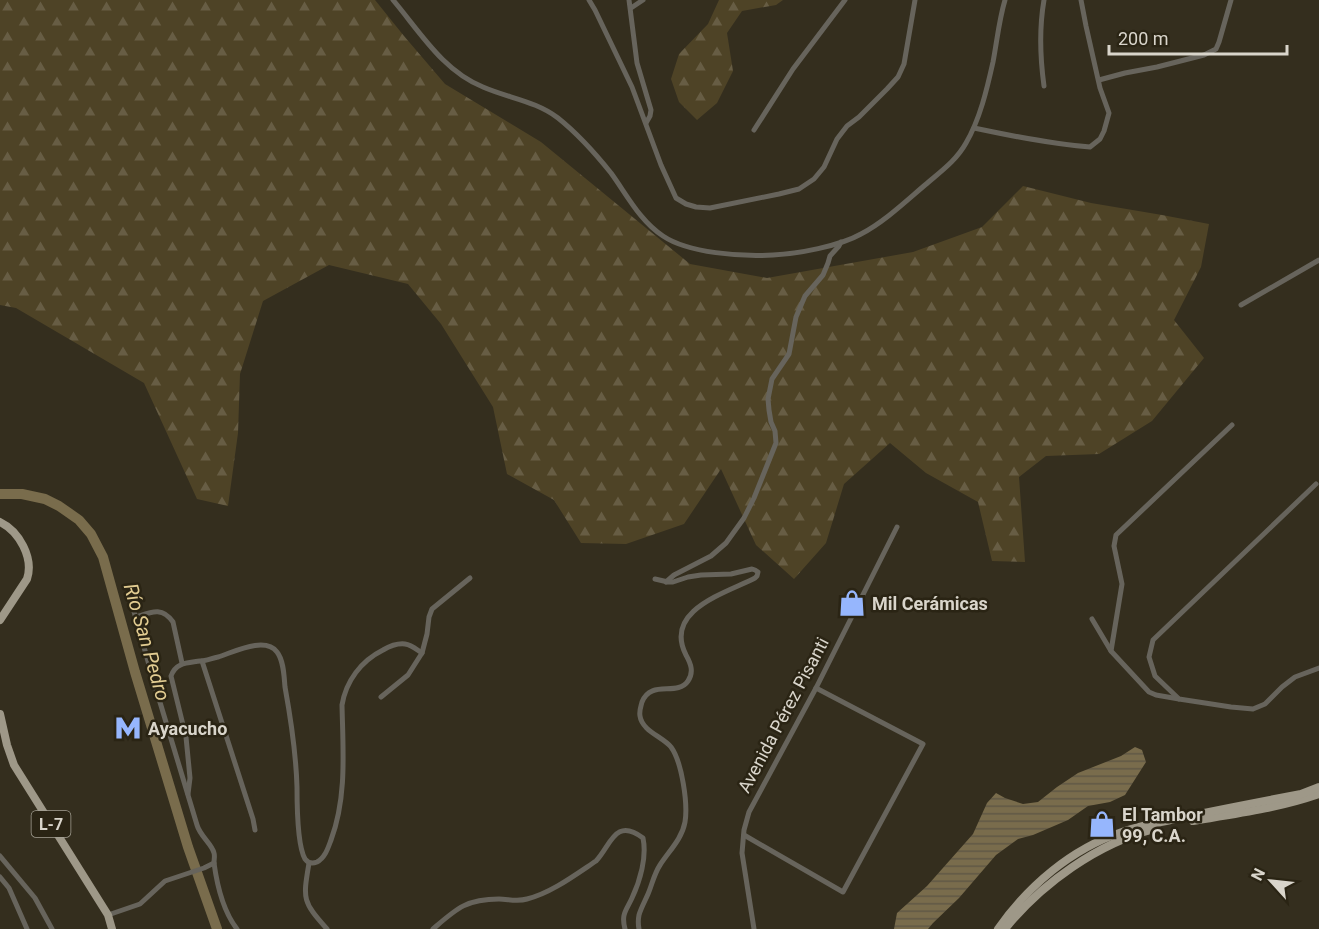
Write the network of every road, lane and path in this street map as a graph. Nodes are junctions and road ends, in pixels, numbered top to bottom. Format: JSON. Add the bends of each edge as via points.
{"nodes":[{"id":1,"x":393,"y":0,"type":"edge"},
{"id":2,"x":589,"y":0,"type":"edge"},
{"id":3,"x":629,"y":0,"type":"edge"},
{"id":4,"x":643,"y":0,"type":"edge"},
{"id":5,"x":845,"y":0,"type":"edge"},
{"id":6,"x":915,"y":0,"type":"edge"},
{"id":7,"x":1005,"y":0,"type":"edge"},
{"id":8,"x":1044,"y":0,"type":"edge"},
{"id":9,"x":1082,"y":0,"type":"edge"},
{"id":10,"x":1231,"y":0,"type":"edge"},
{"id":11,"x":631,"y":8,"type":"junction"},
{"id":12,"x":1098,"y":80,"type":"junction"},
{"id":13,"x":1044,"y":86,"type":"dead end"},
{"id":14,"x":646,"y":123,"type":"junction"},
{"id":15,"x":974,"y":128,"type":"junction"},
{"id":16,"x":754,"y":130,"type":"dead end"},
{"id":17,"x":842,"y":242,"type":"junction"},
{"id":18,"x":1319,"y":260,"type":"edge"},
{"id":19,"x":1241,"y":304,"type":"dead end"},
{"id":20,"x":1232,"y":425,"type":"dead end"},
{"id":21,"x":1316,"y":484,"type":"dead end"},
{"id":22,"x":0,"y":522,"type":"edge"},
{"id":23,"x":897,"y":527,"type":"dead end"},
{"id":24,"x":470,"y":578,"type":"dead end"},
{"id":25,"x":655,"y":579,"type":"dead end"},
{"id":26,"x":666,"y":582,"type":"junction"},
{"id":27,"x":133,"y":608,"type":"dead end"},
{"id":28,"x":135,"y":617,"type":"junction"},
{"id":29,"x":1092,"y":619,"type":"dead end"},
{"id":30,"x":0,"y":620,"type":"edge"},
{"id":31,"x":1111,"y":651,"type":"junction"},
{"id":32,"x":422,"y":653,"type":"junction"},
{"id":33,"x":202,"y":661,"type":"junction"},
{"id":34,"x":182,"y":663,"type":"junction"},
{"id":35,"x":1319,"y":668,"type":"edge"},
{"id":36,"x":816,"y":688,"type":"junction"},
{"id":37,"x":381,"y":697,"type":"dead end"},
{"id":38,"x":1179,"y":699,"type":"junction"},
{"id":39,"x":0,"y":714,"type":"edge"},
{"id":40,"x":1319,"y":787,"type":"edge"},
{"id":41,"x":188,"y":794,"type":"junction"},
{"id":42,"x":1319,"y":794,"type":"edge"},
{"id":43,"x":1301,"y":797,"type":"junction"},
{"id":44,"x":255,"y":830,"type":"dead end"},
{"id":45,"x":744,"y":835,"type":"junction"},
{"id":46,"x":0,"y":856,"type":"edge"},
{"id":47,"x":309,"y":862,"type":"junction"},
{"id":48,"x":214,"y":863,"type":"junction"},
{"id":49,"x":0,"y":877,"type":"edge"},
{"id":50,"x":108,"y":915,"type":"junction"},
{"id":51,"x":27,"y":929,"type":"edge"},
{"id":52,"x":52,"y":929,"type":"edge"},
{"id":53,"x":112,"y":929,"type":"edge"},
{"id":54,"x":237,"y":929,"type":"edge"},
{"id":55,"x":327,"y":929,"type":"edge"},
{"id":56,"x":433,"y":929,"type":"edge"},
{"id":57,"x":625,"y":929,"type":"edge"},
{"id":58,"x":639,"y":929,"type":"edge"},
{"id":59,"x":754,"y":929,"type":"edge"},
{"id":60,"x":998,"y":929,"type":"edge"},
{"id":61,"x":1005,"y":929,"type":"edge"}],
"edges":[{"from":1,"to":17,"type":"street","via":[[435,53],[455,70],[481,86],[536,104],[579,135],[649,224],[663,236],[680,245],[724,254],[773,255]]},
{"from":2,"to":14,"type":"street"},
{"from":3,"to":11,"type":"street"},
{"from":4,"to":11,"type":"street"},
{"from":5,"to":16,"type":"street"},
{"from":6,"to":14,"type":"street","via":[[904,64],[897,77],[847,126],[814,180],[799,189],[710,208],[686,204],[672,190]]},
{"from":7,"to":15,"type":"street","via":[[993,64]]},
{"from":8,"to":13,"type":"street","via":[[1040,54]]},
{"from":9,"to":12,"type":"street"},
{"from":10,"to":12,"type":"street","via":[[1216,49],[1157,68]]},
{"from":11,"to":14,"type":"street","via":[[637,63],[651,110]]},
{"from":12,"to":15,"type":"street","via":[[1109,112],[1108,121],[1100,139],[1090,147]]},
{"from":15,"to":17,"type":"street","via":[[958,157],[888,216]]},
{"from":17,"to":26,"type":"street","via":[[805,296],[796,317],[789,354],[772,379],[768,399],[776,442],[744,518],[711,556]]},
{"from":18,"to":19,"type":"street"},
{"from":20,"to":31,"type":"street","via":[[1116,535],[1114,546],[1122,584]]},
{"from":21,"to":38,"type":"street","via":[[1153,640],[1149,657],[1155,676]]},
{"from":22,"to":30,"type":"main road","via":[[18,536],[28,564],[27,579]]},
{"from":23,"to":36,"type":"street","name":"Avenida Pérez Pisanti"},
{"from":24,"to":32,"type":"street","via":[[432,609]]},
{"from":25,"to":26,"type":"street"},
{"from":26,"to":58,"type":"street","via":[[752,569],[758,572],[752,580],[722,592],[690,615],[681,641],[691,664],[688,681],[678,688],[650,692],[641,706],[642,723],[675,753],[687,813],[682,833],[656,871],[639,914]]},
{"from":27,"to":28,"type":"street"},
{"from":28,"to":34,"type":"street","via":[[156,611],[170,617]]},
{"from":28,"to":41,"type":"street"},
{"from":29,"to":31,"type":"street"},
{"from":31,"to":38,"type":"street","via":[[1149,692]]},
{"from":32,"to":37,"type":"street","via":[[408,675]]},
{"from":32,"to":47,"type":"street","via":[[404,644],[392,645],[365,661],[353,675],[342,705],[343,789],[339,815],[325,855],[317,862]]},
{"from":33,"to":34,"type":"street"},
{"from":33,"to":44,"type":"street"},
{"from":33,"to":47,"type":"street","via":[[258,645],[271,646],[280,657],[293,737],[300,839]]},
{"from":34,"to":41,"type":"street","via":[[171,676],[186,737]]},
{"from":35,"to":38,"type":"street","via":[[1295,677],[1265,704],[1253,709]]},
{"from":36,"to":45,"type":"street","name":"Avenida Pérez Pisanti","via":[[749,812]]},
{"from":36,"to":45,"type":"street","via":[[923,744],[843,892]]},
{"from":39,"to":50,"type":"main road","number":"L-7","via":[[15,765]]},
{"from":40,"to":43,"type":"main road"},
{"from":41,"to":48,"type":"street","via":[[198,831],[214,851]]},
{"from":42,"to":43,"type":"main road"},
{"from":43,"to":60,"type":"main road","via":[[1122,831],[1054,868]]},
{"from":43,"to":61,"type":"main road","via":[[1120,840],[1059,876]]},
{"from":45,"to":59,"type":"street","name":"Avenida Pérez Pisanti","via":[[742,853]]},
{"from":46,"to":52,"type":"street","via":[[35,898]]},
{"from":47,"to":55,"type":"street","via":[[306,901]]},
{"from":48,"to":50,"type":"street","via":[[165,881],[140,904]]},
{"from":48,"to":54,"type":"street","via":[[223,900]]},
{"from":49,"to":51,"type":"street"},
{"from":50,"to":53,"type":"main road","number":"L-7"},
{"from":56,"to":57,"type":"street","via":[[467,903],[524,900],[548,892],[596,861],[613,835],[621,831],[638,834],[644,844],[643,865],[623,917]]}]}
